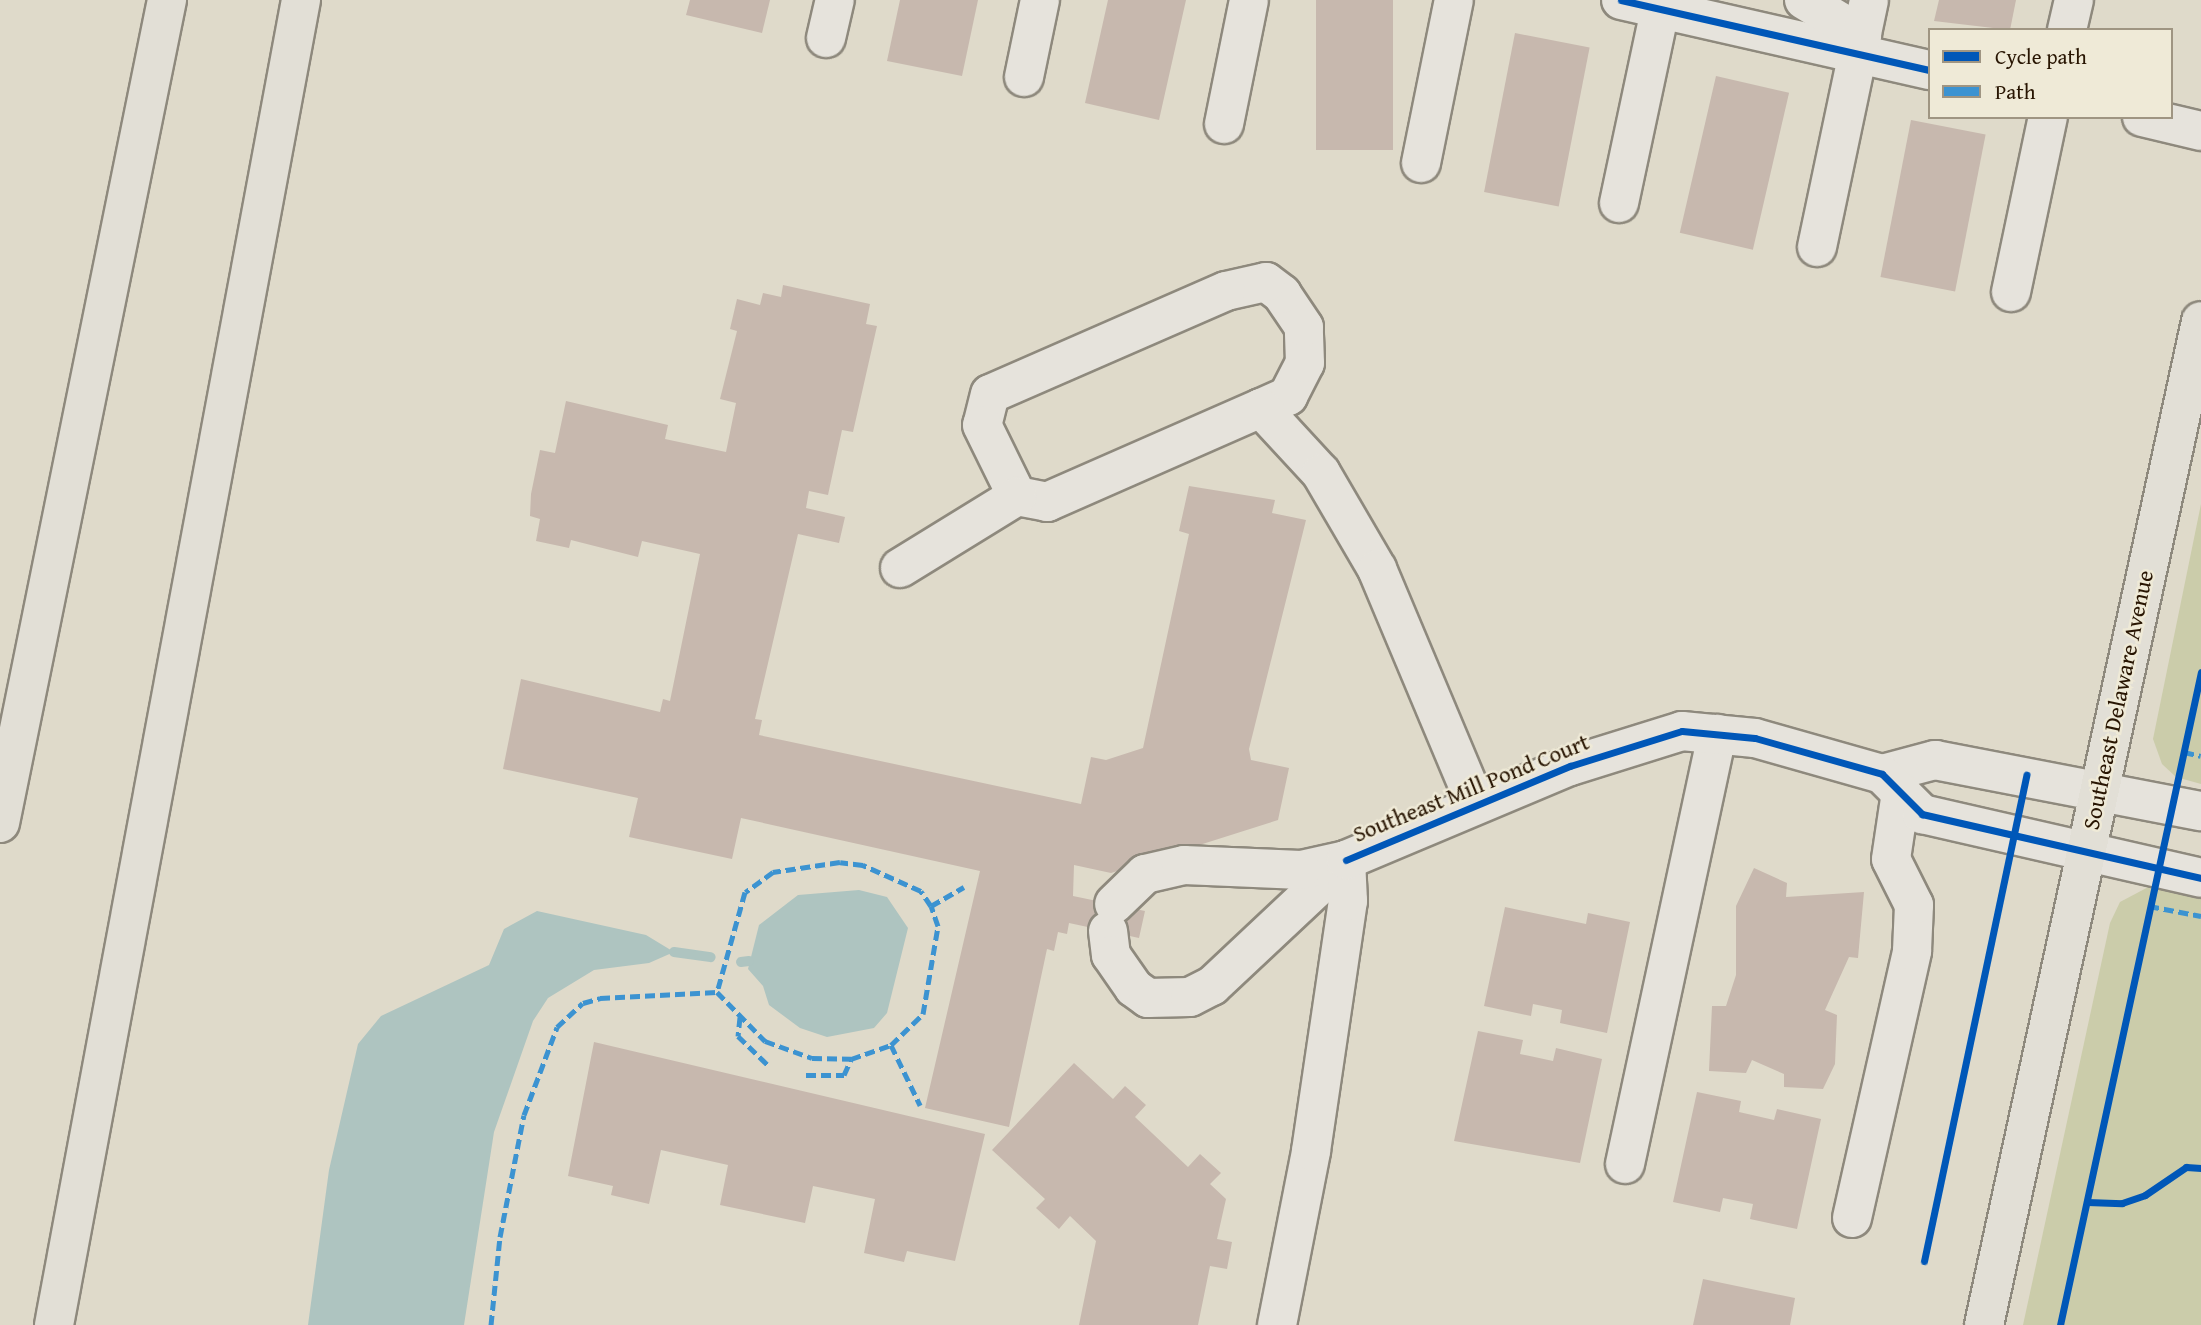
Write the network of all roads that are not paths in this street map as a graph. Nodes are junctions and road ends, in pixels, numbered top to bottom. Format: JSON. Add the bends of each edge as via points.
{"nodes":[{"id":1,"x":166,"y":0,"type":"edge"},
{"id":2,"x":301,"y":0,"type":"edge"},
{"id":3,"x":835,"y":0,"type":"edge"},
{"id":4,"x":1040,"y":0,"type":"edge"},
{"id":5,"x":1249,"y":0,"type":"edge"},
{"id":6,"x":1454,"y":0,"type":"edge"},
{"id":7,"x":1621,"y":0,"type":"edge"},
{"id":8,"x":1804,"y":0,"type":"edge"},
{"id":9,"x":2074,"y":0,"type":"edge"},
{"id":10,"x":1661,"y":5,"type":"edge"},
{"id":11,"x":2067,"y":28,"type":"edge"},
{"id":12,"x":1863,"y":29,"type":"edge"},
{"id":13,"x":826,"y":38,"type":"dead end"},
{"id":14,"x":1928,"y":69,"type":"edge"},
{"id":15,"x":1024,"y":77,"type":"dead end"},
{"id":16,"x":2048,"y":119,"type":"edge"},
{"id":17,"x":2150,"y":119,"type":"edge"},
{"id":18,"x":1224,"y":124,"type":"dead end"},
{"id":19,"x":2201,"y":131,"type":"edge"},
{"id":20,"x":1421,"y":163,"type":"dead end"},
{"id":21,"x":1619,"y":204,"type":"dead end"},
{"id":22,"x":1816,"y":247,"type":"dead end"},
{"id":23,"x":2011,"y":292,"type":"dead end"},
{"id":24,"x":2201,"y":321,"type":"edge"},
{"id":25,"x":1261,"y":408,"type":"junction"},
{"id":26,"x":1017,"y":496,"type":"junction"},
{"id":27,"x":900,"y":568,"type":"dead end"},
{"id":28,"x":1717,"y":734,"type":"junction"},
{"id":29,"x":1891,"y":783,"type":"junction"},
{"id":30,"x":2098,"y":787,"type":"junction"},
{"id":31,"x":1476,"y":804,"type":"junction"},
{"id":32,"x":2201,"y":811,"type":"edge"},
{"id":33,"x":0,"y":823,"type":"edge"},
{"id":34,"x":2085,"y":853,"type":"junction"},
{"id":35,"x":1346,"y":860,"type":"junction"},
{"id":36,"x":2201,"y":877,"type":"edge"},
{"id":37,"x":1625,"y":1164,"type":"dead end"},
{"id":38,"x":1852,"y":1218,"type":"dead end"},
{"id":39,"x":54,"y":1325,"type":"edge"},
{"id":40,"x":1277,"y":1325,"type":"edge"},
{"id":41,"x":1983,"y":1325,"type":"edge"}],
"edges":[{"from":1,"to":33,"type":"main road"},
{"from":2,"to":39,"type":"main road"},
{"from":3,"to":13,"type":"street"},
{"from":4,"to":15,"type":"street"},
{"from":5,"to":18,"type":"street"},
{"from":6,"to":20,"type":"street"},
{"from":7,"to":10,"type":"street"},
{"from":8,"to":12,"type":"street"},
{"from":9,"to":11,"type":"street"},
{"from":10,"to":12,"type":"street"},
{"from":10,"to":21,"type":"street"},
{"from":12,"to":14,"type":"street"},
{"from":12,"to":22,"type":"street"},
{"from":16,"to":23,"type":"street"},
{"from":17,"to":19,"type":"street"},
{"from":24,"to":30,"type":"main road","name":"Southeast Delaware Avenue"},
{"from":25,"to":26,"type":"street","via":[[1046,502]]},
{"from":25,"to":26,"type":"street","via":[[1288,396],[1305,363],[1304,327],[1282,294],[1266,282],[1226,291],[990,394],[982,425]]},
{"from":25,"to":31,"type":"street","via":[[1321,473],[1377,569]]},
{"from":26,"to":27,"type":"street"},
{"from":28,"to":29,"type":"street","name":"Southeast Mill Pond Court","via":[[1755,738]]},
{"from":28,"to":31,"type":"street","name":"Southeast Mill Pond Court","via":[[1682,731],[1570,765]]},
{"from":28,"to":37,"type":"street"},
{"from":29,"to":30,"type":"street","via":[[1935,760]]},
{"from":29,"to":34,"type":"street","name":"Southeast Mill Pond Court","via":[[1923,814]]},
{"from":29,"to":38,"type":"street","via":[[1891,859],[1914,905],[1912,951]]},
{"from":30,"to":32,"type":"street"},
{"from":30,"to":34,"type":"main road","name":"Southeast Delaware Avenue"},
{"from":31,"to":35,"type":"street","name":"Southeast Mill Pond Court"},
{"from":34,"to":36,"type":"street","name":"Southeast Mill Pond Court"},
{"from":34,"to":41,"type":"main road","name":"Southeast Delaware Avenue"},
{"from":35,"to":35,"type":"street","via":[[1301,870],[1184,865],[1145,874],[1111,918],[1111,955],[1134,988],[1148,998],[1190,997],[1212,986]]},
{"from":35,"to":40,"type":"street","via":[[1348,901],[1311,1151]]}]}
